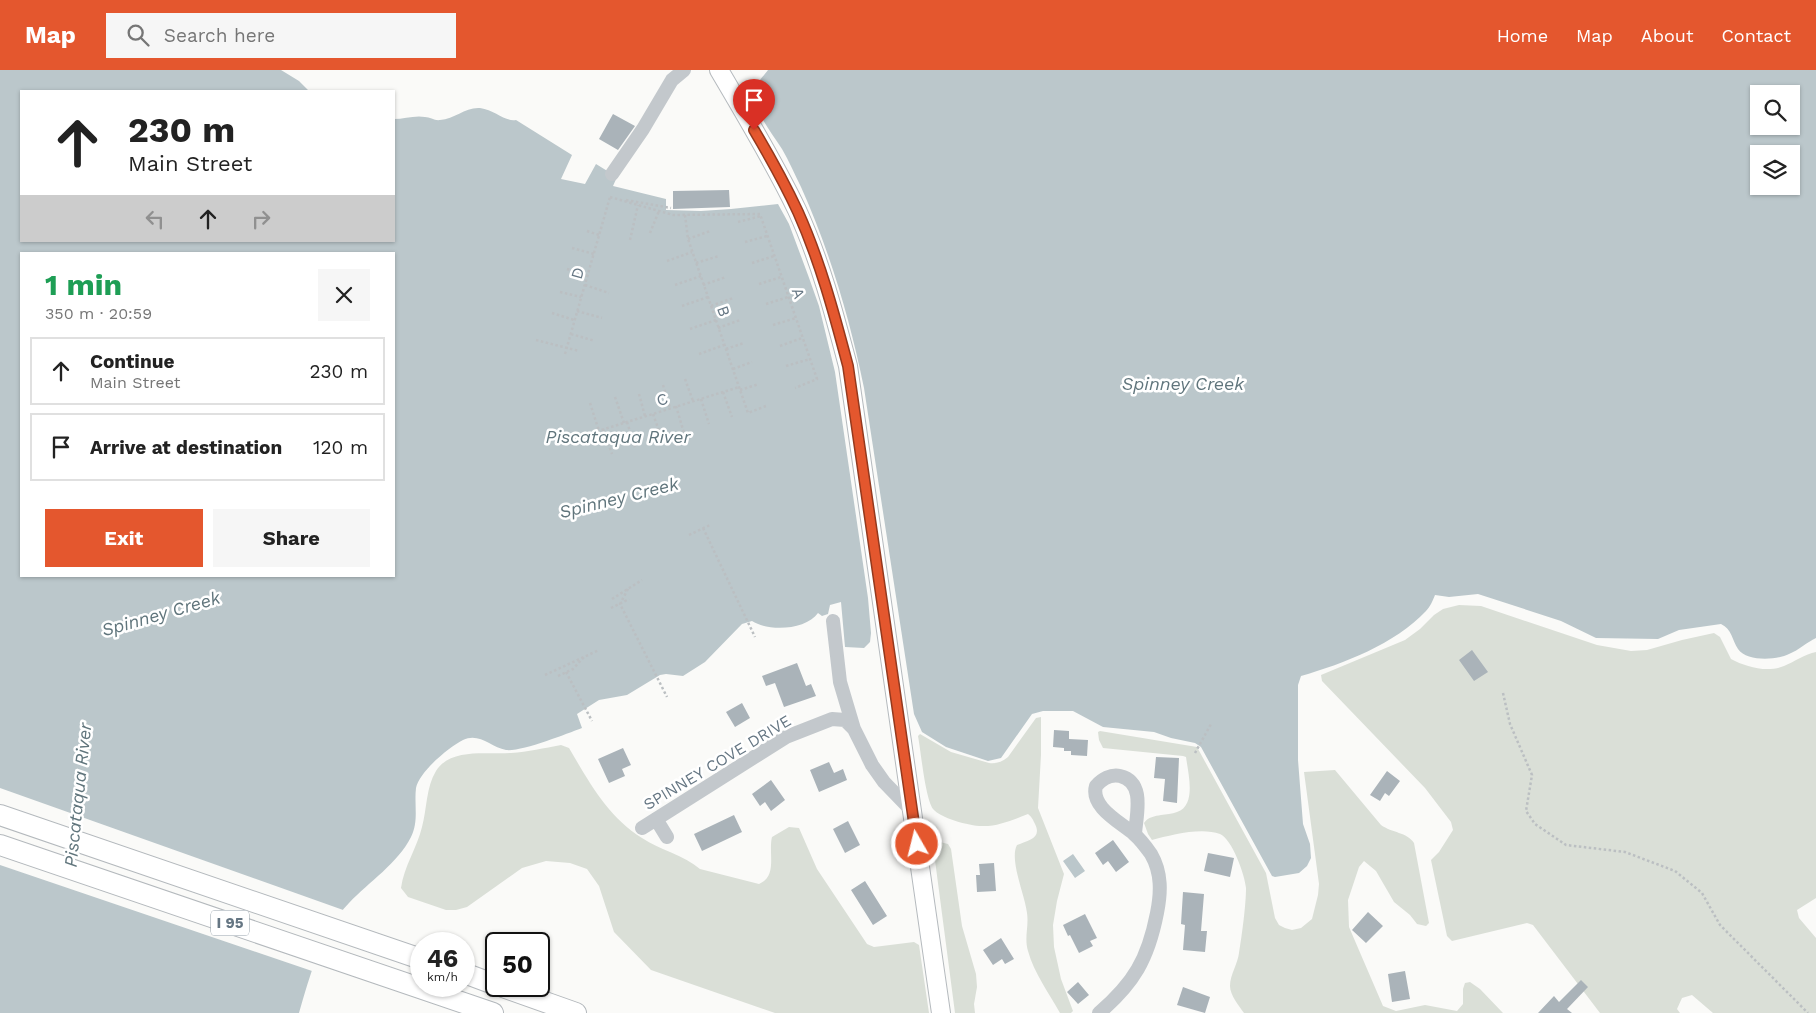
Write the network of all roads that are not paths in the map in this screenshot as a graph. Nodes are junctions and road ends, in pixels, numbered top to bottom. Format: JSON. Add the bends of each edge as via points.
{"nodes":[{"id":1,"x":684,"y":70,"type":"edge"},
{"id":2,"x":719,"y":70,"type":"edge"},
{"id":3,"x":612,"y":174,"type":"dead end"},
{"id":4,"x":833,"y":621,"type":"dead end"},
{"id":5,"x":854,"y":729,"type":"junction"},
{"id":6,"x":912,"y":811,"type":"junction"},
{"id":7,"x":0,"y":816,"type":"edge"},
{"id":8,"x":656,"y":819,"type":"junction"},
{"id":9,"x":642,"y":828,"type":"dead end"},
{"id":10,"x":1134,"y":834,"type":"dead end"},
{"id":11,"x":667,"y":837,"type":"dead end"},
{"id":12,"x":0,"y":845,"type":"edge"},
{"id":13,"x":410,"y":955,"type":"edge"},
{"id":14,"x":531,"y":997,"type":"edge"},
{"id":15,"x":493,"y":1013,"type":"edge"},
{"id":16,"x":576,"y":1013,"type":"edge"},
{"id":17,"x":941,"y":1013,"type":"edge"},
{"id":18,"x":1099,"y":1013,"type":"edge"}],
"edges":[{"from":1,"to":3,"type":"street","via":[[672,80]]},
{"from":2,"to":6,"type":"main road","via":[[798,212],[826,287],[848,366]]},
{"from":4,"to":5,"type":"street","via":[[838,669]]},
{"from":5,"to":6,"type":"street","via":[[876,770]]},
{"from":5,"to":8,"type":"street","name":"SPINNEY COVE DRIVE","via":[[845,720],[832,719],[786,737]]},
{"from":6,"to":17,"type":"main road"},
{"from":7,"to":13,"type":"highway","number":"I 95"},
{"from":8,"to":9,"type":"street","name":"SPINNEY COVE DRIVE"},
{"from":8,"to":11,"type":"street"},
{"from":10,"to":18,"type":"street","via":[[1157,867],[1161,890],[1158,910],[1152,940],[1140,965],[1121,993]]},
{"from":12,"to":15,"type":"highway","number":"I 95"},
{"from":14,"to":16,"type":"highway"}]}
